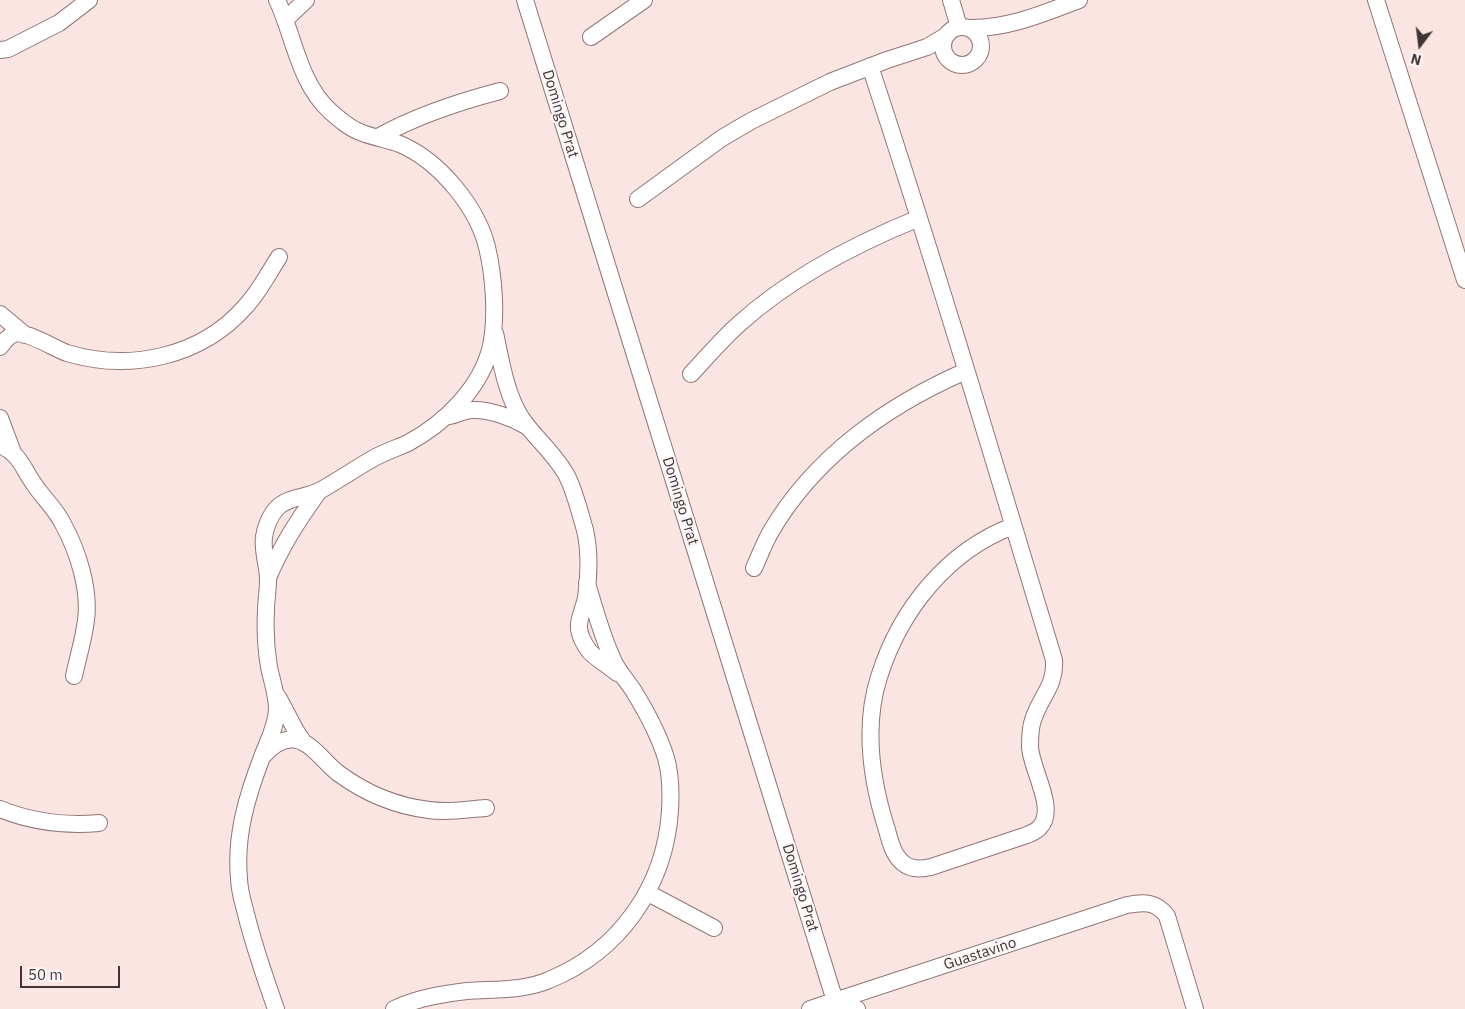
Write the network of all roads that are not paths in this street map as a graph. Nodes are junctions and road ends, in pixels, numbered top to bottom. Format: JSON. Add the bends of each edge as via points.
{"nodes":[{"id":1,"x":89,"y":0,"type":"edge"},
{"id":2,"x":277,"y":0,"type":"edge"},
{"id":3,"x":306,"y":0,"type":"edge"},
{"id":4,"x":525,"y":0,"type":"edge"},
{"id":5,"x":644,"y":0,"type":"edge"},
{"id":6,"x":951,"y":0,"type":"edge"},
{"id":7,"x":1079,"y":0,"type":"edge"},
{"id":8,"x":1376,"y":0,"type":"edge"},
{"id":9,"x":286,"y":19,"type":"junction"},
{"id":10,"x":1005,"y":26,"type":"junction"},
{"id":11,"x":958,"y":30,"type":"junction"},
{"id":12,"x":591,"y":37,"type":"dead end"},
{"id":13,"x":980,"y":51,"type":"junction"},
{"id":14,"x":3,"y":52,"type":"edge"},
{"id":15,"x":911,"y":53,"type":"junction"},
{"id":16,"x":954,"y":63,"type":"junction"},
{"id":17,"x":870,"y":66,"type":"junction"},
{"id":18,"x":500,"y":91,"type":"dead end"},
{"id":19,"x":416,"y":119,"type":"junction"},
{"id":20,"x":378,"y":136,"type":"junction"},
{"id":21,"x":406,"y":146,"type":"junction"},
{"id":22,"x":638,"y":199,"type":"dead end"},
{"id":23,"x":919,"y":218,"type":"junction"},
{"id":24,"x":279,"y":257,"type":"dead end"},
{"id":25,"x":1465,"y":280,"type":"edge"},
{"id":26,"x":0,"y":314,"type":"edge"},
{"id":27,"x":493,"y":322,"type":"junction"},
{"id":28,"x":25,"y":335,"type":"junction"},
{"id":29,"x":0,"y":347,"type":"edge"},
{"id":30,"x":481,"y":371,"type":"junction"},
{"id":31,"x":966,"y":371,"type":"junction"},
{"id":32,"x":691,"y":374,"type":"dead end"},
{"id":33,"x":505,"y":377,"type":"junction"},
{"id":34,"x":469,"y":391,"type":"junction"},
{"id":35,"x":512,"y":396,"type":"junction"},
{"id":36,"x":474,"y":410,"type":"junction"},
{"id":37,"x":494,"y":414,"type":"junction"},
{"id":38,"x":446,"y":417,"type":"junction"},
{"id":39,"x":0,"y":418,"type":"edge"},
{"id":40,"x":530,"y":428,"type":"junction"},
{"id":41,"x":6,"y":447,"type":"edge"},
{"id":42,"x":319,"y":491,"type":"junction"},
{"id":43,"x":285,"y":503,"type":"junction"},
{"id":44,"x":301,"y":516,"type":"junction"},
{"id":45,"x":1013,"y":526,"type":"junction"},
{"id":46,"x":263,"y":539,"type":"junction"},
{"id":47,"x":282,"y":548,"type":"junction"},
{"id":48,"x":754,"y":568,"type":"dead end"},
{"id":49,"x":268,"y":578,"type":"junction"},
{"id":50,"x":74,"y":676,"type":"dead end"},
{"id":51,"x":276,"y":693,"type":"junction"},
{"id":52,"x":304,"y":743,"type":"junction"},
{"id":53,"x":262,"y":756,"type":"junction"},
{"id":54,"x":486,"y":808,"type":"dead end"},
{"id":55,"x":0,"y":809,"type":"edge"},
{"id":56,"x":99,"y":823,"type":"dead end"},
{"id":57,"x":648,"y":893,"type":"junction"},
{"id":58,"x":714,"y":928,"type":"dead end"},
{"id":59,"x":837,"y":1005,"type":"edge"},
{"id":60,"x":276,"y":1009,"type":"edge"},
{"id":61,"x":394,"y":1009,"type":"edge"},
{"id":62,"x":810,"y":1009,"type":"edge"},
{"id":63,"x":857,"y":1009,"type":"edge"},
{"id":64,"x":1195,"y":1009,"type":"edge"}],
"edges":[{"from":1,"to":14,"type":"street","via":[[59,23]]},
{"from":2,"to":9,"type":"street"},
{"from":3,"to":9,"type":"street"},
{"from":4,"to":59,"type":"street","name":"Domingo Prat"},
{"from":5,"to":12,"type":"street"},
{"from":6,"to":11,"type":"street"},
{"from":7,"to":10,"type":"street"},
{"from":8,"to":25,"type":"street"},
{"from":9,"to":20,"type":"street","via":[[313,92],[343,122],[361,132]]},
{"from":10,"to":11,"type":"street"},
{"from":10,"to":13,"type":"street","via":[[994,32]]},
{"from":11,"to":13,"type":"street","via":[[978,35]]},
{"from":11,"to":15,"type":"street"},
{"from":11,"to":16,"type":"street","via":[[943,40],[944,51]]},
{"from":13,"to":16,"type":"street","via":[[970,63]]},
{"from":15,"to":16,"type":"street","via":[[921,52]]},
{"from":15,"to":17,"type":"street"},
{"from":17,"to":22,"type":"street","via":[[751,120]]},
{"from":17,"to":23,"type":"street"},
{"from":18,"to":19,"type":"street"},
{"from":19,"to":20,"type":"street"},
{"from":19,"to":21,"type":"street","via":[[409,130]]},
{"from":20,"to":21,"type":"street"},
{"from":21,"to":27,"type":"street","via":[[432,163],[447,178],[477,219],[486,244],[493,284]]},
{"from":23,"to":31,"type":"street"},
{"from":23,"to":32,"type":"street","via":[[848,250],[786,288],[738,324]]},
{"from":24,"to":28,"type":"street","via":[[244,309],[213,334],[168,356],[106,361],[74,355]]},
{"from":26,"to":28,"type":"street"},
{"from":27,"to":30,"type":"street","via":[[490,346]]},
{"from":27,"to":33,"type":"street"},
{"from":28,"to":29,"type":"street","via":[[14,334]]},
{"from":30,"to":33,"type":"street","via":[[493,371]]},
{"from":30,"to":34,"type":"street"},
{"from":31,"to":45,"type":"street"},
{"from":31,"to":48,"type":"street","via":[[882,415],[836,453],[784,512]]},
{"from":33,"to":35,"type":"street"},
{"from":34,"to":36,"type":"street","via":[[468,401]]},
{"from":34,"to":38,"type":"street"},
{"from":35,"to":37,"type":"street","via":[[503,410]]},
{"from":35,"to":40,"type":"street"},
{"from":36,"to":37,"type":"street"},
{"from":36,"to":38,"type":"street"},
{"from":37,"to":40,"type":"street"},
{"from":38,"to":42,"type":"street","via":[[410,442],[377,456]]},
{"from":39,"to":41,"type":"street"},
{"from":40,"to":57,"type":"street","via":[[567,476],[585,532],[589,562],[586,600],[579,624],[584,644],[628,682],[649,718],[667,760],[669,831]]},
{"from":41,"to":50,"type":"street","via":[[63,523],[81,572],[87,598],[86,619]]},
{"from":42,"to":43,"type":"street"},
{"from":42,"to":44,"type":"street"},
{"from":43,"to":44,"type":"street"},
{"from":43,"to":46,"type":"street","via":[[275,509]]},
{"from":44,"to":47,"type":"street"},
{"from":45,"to":45,"type":"street","via":[[966,550],[921,595],[907,615],[879,678],[871,725],[874,778],[896,857],[911,868],[932,867],[1027,835],[1044,821],[1046,809],[1032,760],[1030,738],[1033,721],[1052,683],[1055,668]]},
{"from":46,"to":47,"type":"street","via":[[272,548]]},
{"from":46,"to":49,"type":"street"},
{"from":47,"to":49,"type":"street"},
{"from":49,"to":51,"type":"street","via":[[267,640],[269,668]]},
{"from":51,"to":52,"type":"street"},
{"from":51,"to":53,"type":"street","via":[[273,730]]},
{"from":52,"to":53,"type":"street","via":[[283,741]]},
{"from":52,"to":54,"type":"street","via":[[339,773],[385,799],[430,810]]},
{"from":53,"to":60,"type":"street","via":[[238,836],[239,880],[251,933]]},
{"from":55,"to":56,"type":"street","via":[[62,825]]},
{"from":57,"to":58,"type":"street"},
{"from":57,"to":61,"type":"street","via":[[625,927],[596,954],[548,981],[444,994]]},
{"from":59,"to":62,"type":"street","name":"Guastavino"},
{"from":59,"to":63,"type":"street"},
{"from":59,"to":64,"type":"street","name":"Guastavino","via":[[1139,903],[1161,908],[1167,916]]}]}
